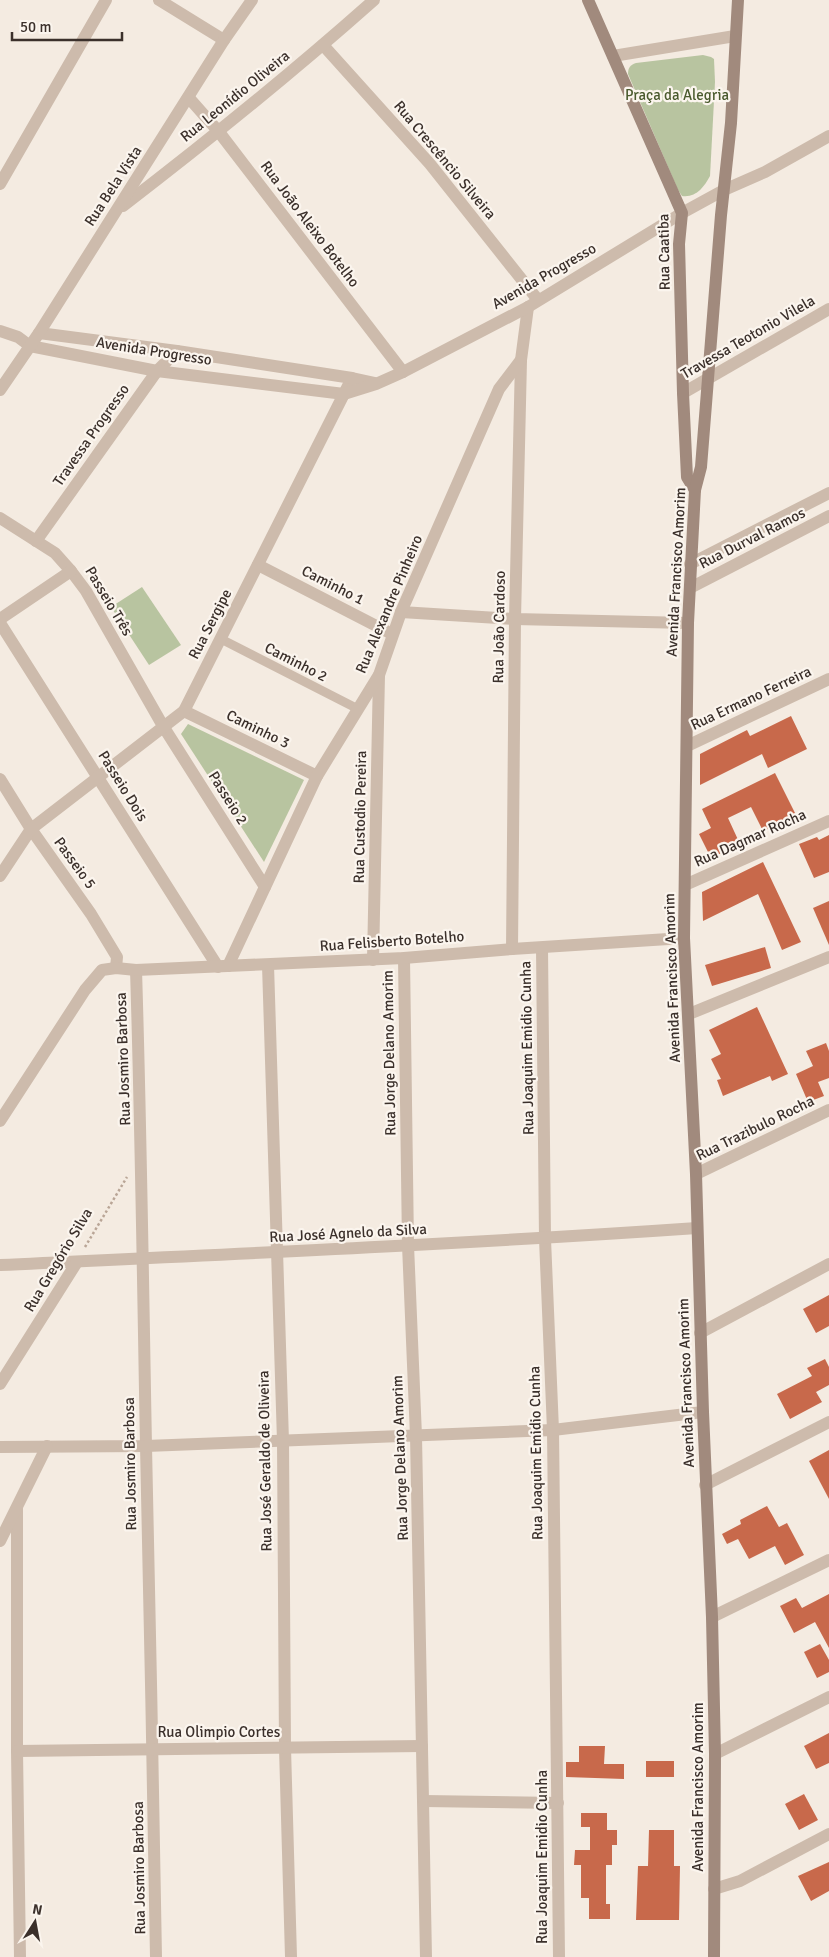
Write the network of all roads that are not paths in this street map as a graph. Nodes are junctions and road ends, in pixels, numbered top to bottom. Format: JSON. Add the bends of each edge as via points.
{"nodes":[{"id":1,"x":106,"y":0,"type":"edge"},
{"id":2,"x":159,"y":0,"type":"edge"},
{"id":3,"x":252,"y":0,"type":"edge"},
{"id":4,"x":374,"y":0,"type":"edge"},
{"id":5,"x":588,"y":0,"type":"edge"},
{"id":6,"x":738,"y":0,"type":"edge"},
{"id":7,"x":735,"y":36,"type":"junction"},
{"id":8,"x":224,"y":40,"type":"junction"},
{"id":9,"x":324,"y":45,"type":"junction"},
{"id":10,"x":613,"y":56,"type":"junction"},
{"id":11,"x":189,"y":98,"type":"junction"},
{"id":12,"x":219,"y":132,"type":"junction"},
{"id":13,"x":829,"y":136,"type":"edge"},
{"id":14,"x":0,"y":184,"type":"edge"},
{"id":15,"x":724,"y":190,"type":"junction"},
{"id":16,"x":114,"y":214,"type":"junction"},
{"id":17,"x":682,"y":214,"type":"junction"},
{"id":18,"x":533,"y":303,"type":"junction"},
{"id":19,"x":829,"y":309,"type":"edge"},
{"id":20,"x":0,"y":331,"type":"edge"},
{"id":21,"x":39,"y":333,"type":"junction"},
{"id":22,"x":18,"y":337,"type":"junction"},
{"id":23,"x":30,"y":346,"type":"junction"},
{"id":24,"x":176,"y":351,"type":"junction"},
{"id":25,"x":521,"y":360,"type":"junction"},
{"id":26,"x":157,"y":370,"type":"junction"},
{"id":27,"x":403,"y":372,"type":"junction"},
{"id":28,"x":352,"y":378,"type":"junction"},
{"id":29,"x":708,"y":379,"type":"junction"},
{"id":30,"x":376,"y":384,"type":"junction"},
{"id":31,"x":0,"y":390,"type":"edge"},
{"id":32,"x":683,"y":393,"type":"junction"},
{"id":33,"x":344,"y":394,"type":"junction"},
{"id":34,"x":695,"y":490,"type":"junction"},
{"id":35,"x":829,"y":493,"type":"edge"},
{"id":36,"x":829,"y":516,"type":"edge"},
{"id":37,"x":0,"y":518,"type":"edge"},
{"id":38,"x":36,"y":542,"type":"junction"},
{"id":39,"x":690,"y":564,"type":"junction"},
{"id":40,"x":258,"y":565,"type":"junction"},
{"id":41,"x":71,"y":571,"type":"junction"},
{"id":42,"x":690,"y":588,"type":"junction"},
{"id":43,"x":401,"y":612,"type":"junction"},
{"id":44,"x":0,"y":619,"type":"edge"},
{"id":45,"x":515,"y":619,"type":"junction"},
{"id":46,"x":0,"y":623,"type":"edge"},
{"id":47,"x":688,"y":623,"type":"junction"},
{"id":48,"x":392,"y":634,"type":"junction"},
{"id":49,"x":221,"y":639,"type":"junction"},
{"id":50,"x":379,"y":675,"type":"junction"},
{"id":51,"x":829,"y":679,"type":"edge"},
{"id":52,"x":358,"y":709,"type":"junction"},
{"id":53,"x":184,"y":711,"type":"junction"},
{"id":54,"x":163,"y":726,"type":"junction"},
{"id":55,"x":686,"y":746,"type":"junction"},
{"id":56,"x":98,"y":776,"type":"junction"},
{"id":57,"x":318,"y":776,"type":"junction"},
{"id":58,"x":0,"y":779,"type":"edge"},
{"id":59,"x":829,"y":821,"type":"edge"},
{"id":60,"x":31,"y":829,"type":"junction"},
{"id":61,"x":0,"y":876,"type":"edge"},
{"id":62,"x":685,"y":885,"type":"junction"},
{"id":63,"x":265,"y":887,"type":"junction"},
{"id":64,"x":684,"y":938,"type":"junction"},
{"id":65,"x":542,"y":948,"type":"junction"},
{"id":66,"x":512,"y":949,"type":"junction"},
{"id":67,"x":404,"y":958,"type":"junction"},
{"id":68,"x":829,"y":958,"type":"edge"},
{"id":69,"x":373,"y":960,"type":"junction"},
{"id":70,"x":268,"y":965,"type":"junction"},
{"id":71,"x":223,"y":967,"type":"junction"},
{"id":72,"x":116,"y":968,"type":"junction"},
{"id":73,"x":136,"y":970,"type":"junction"},
{"id":74,"x":689,"y":1014,"type":"junction"},
{"id":75,"x":829,"y":1110,"type":"edge"},
{"id":76,"x":0,"y":1121,"type":"edge"},
{"id":77,"x":696,"y":1174,"type":"junction"},
{"id":78,"x":697,"y":1228,"type":"junction"},
{"id":79,"x":545,"y":1239,"type":"junction"},
{"id":80,"x":408,"y":1245,"type":"junction"},
{"id":81,"x":276,"y":1253,"type":"junction"},
{"id":82,"x":144,"y":1260,"type":"junction"},
{"id":83,"x":77,"y":1262,"type":"junction"},
{"id":84,"x":829,"y":1264,"type":"edge"},
{"id":85,"x":0,"y":1265,"type":"edge"},
{"id":86,"x":700,"y":1333,"type":"junction"},
{"id":87,"x":0,"y":1384,"type":"edge"},
{"id":88,"x":703,"y":1412,"type":"junction"},
{"id":89,"x":829,"y":1422,"type":"edge"},
{"id":90,"x":553,"y":1430,"type":"junction"},
{"id":91,"x":416,"y":1436,"type":"junction"},
{"id":92,"x":283,"y":1441,"type":"junction"},
{"id":93,"x":46,"y":1446,"type":"junction"},
{"id":94,"x":146,"y":1446,"type":"junction"},
{"id":95,"x":0,"y":1447,"type":"edge"},
{"id":96,"x":706,"y":1485,"type":"junction"},
{"id":97,"x":17,"y":1508,"type":"junction"},
{"id":98,"x":0,"y":1541,"type":"edge"},
{"id":99,"x":829,"y":1560,"type":"edge"},
{"id":100,"x":712,"y":1616,"type":"junction"},
{"id":101,"x":829,"y":1697,"type":"edge"},
{"id":102,"x":422,"y":1746,"type":"junction"},
{"id":103,"x":285,"y":1748,"type":"junction"},
{"id":104,"x":154,"y":1749,"type":"junction"},
{"id":105,"x":17,"y":1751,"type":"junction"},
{"id":106,"x":715,"y":1754,"type":"junction"},
{"id":107,"x":424,"y":1801,"type":"junction"},
{"id":108,"x":558,"y":1803,"type":"junction"},
{"id":109,"x":829,"y":1834,"type":"edge"},
{"id":110,"x":714,"y":1889,"type":"junction"},
{"id":111,"x":20,"y":1957,"type":"edge"},
{"id":112,"x":156,"y":1957,"type":"edge"},
{"id":113,"x":291,"y":1957,"type":"edge"},
{"id":114,"x":426,"y":1957,"type":"edge"},
{"id":115,"x":559,"y":1957,"type":"edge"},
{"id":116,"x":714,"y":1957,"type":"edge"}],
"edges":[{"from":1,"to":14,"type":"street"},
{"from":2,"to":8,"type":"street"},
{"from":3,"to":8,"type":"street","name":"Rua Bela Vista"},
{"from":4,"to":9,"type":"street","name":"Rua Leonídio Oliveira"},
{"from":5,"to":10,"type":"main road","name":"Rua Caatiba"},
{"from":6,"to":7,"type":"main road","name":"Avenida Francisco Amorim"},
{"from":7,"to":10,"type":"street"},
{"from":7,"to":15,"type":"main road","name":"Avenida Francisco Amorim"},
{"from":8,"to":11,"type":"street","name":"Rua Bela Vista"},
{"from":9,"to":12,"type":"street","name":"Rua Leonídio Oliveira"},
{"from":9,"to":18,"type":"street","name":"Rua Crescêncio Silveira","via":[[430,164]]},
{"from":10,"to":17,"type":"main road","name":"Rua Caatiba"},
{"from":11,"to":12,"type":"street","name":"Rua João Aleixo Botelho"},
{"from":11,"to":16,"type":"street","name":"Rua Bela Vista"},
{"from":12,"to":16,"type":"street","name":"Rua Leonídio Oliveira"},
{"from":12,"to":27,"type":"street","name":"Rua João Aleixo Botelho"},
{"from":13,"to":15,"type":"street","name":"Avenida Progresso","via":[[765,172]]},
{"from":15,"to":17,"type":"street","name":"Avenida Progresso"},
{"from":15,"to":29,"type":"main road","name":"Avenida Francisco Amorim"},
{"from":16,"to":21,"type":"street","name":"Rua Bela Vista"},
{"from":17,"to":18,"type":"street","name":"Avenida Progresso"},
{"from":17,"to":32,"type":"main road","name":"Rua Caatiba","via":[[679,244]]},
{"from":18,"to":25,"type":"street","name":"Rua João Cardoso"},
{"from":18,"to":27,"type":"street","name":"Avenida Progresso"},
{"from":19,"to":29,"type":"street","name":"Travessa Teotonio Vilela"},
{"from":20,"to":22,"type":"street","name":"Avenida Progresso"},
{"from":21,"to":22,"type":"street","name":"Avenida Progresso"},
{"from":21,"to":23,"type":"street","name":"Rua Bela Vista"},
{"from":21,"to":24,"type":"street","name":"Avenida Progresso"},
{"from":22,"to":23,"type":"street","name":"Avenida Progresso"},
{"from":23,"to":26,"type":"street","name":"Avenida Progresso"},
{"from":23,"to":31,"type":"street","name":"Rua Bela Vista"},
{"from":24,"to":26,"type":"street","name":"Travessa Progresso"},
{"from":24,"to":28,"type":"street","name":"Avenida Progresso"},
{"from":25,"to":43,"type":"street","name":"Rua Alexandre Pinheiro","via":[[499,388]]},
{"from":25,"to":45,"type":"street","name":"Rua João Cardoso"},
{"from":26,"to":33,"type":"street","name":"Avenida Progresso"},
{"from":26,"to":38,"type":"street","name":"Travessa Progresso"},
{"from":27,"to":30,"type":"street","name":"Avenida Progresso"},
{"from":28,"to":30,"type":"street","name":"Avenida Progresso"},
{"from":28,"to":33,"type":"street","name":"Rua Sergipe"},
{"from":29,"to":32,"type":"street","name":"Travessa Teotonio Vilela"},
{"from":29,"to":34,"type":"main road","name":"Avenida Francisco Amorim","via":[[701,467]]},
{"from":30,"to":33,"type":"street","name":"Avenida Progresso"},
{"from":32,"to":34,"type":"main road","name":"Rua Caatiba","via":[[687,477]]},
{"from":33,"to":40,"type":"street","name":"Rua Sergipe"},
{"from":34,"to":39,"type":"main road","name":"Avenida Francisco Amorim"},
{"from":35,"to":39,"type":"street","name":"Rua Durval Ramos"},
{"from":36,"to":42,"type":"street","name":"Rua Durval Ramos"},
{"from":37,"to":38,"type":"street","name":"Passeio Três"},
{"from":38,"to":41,"type":"street","name":"Passeio Três","via":[[55,553]]},
{"from":39,"to":42,"type":"main road","name":"Avenida Francisco Amorim"},
{"from":40,"to":48,"type":"street","name":"Caminho 1"},
{"from":40,"to":49,"type":"street","name":"Rua Sergipe"},
{"from":41,"to":44,"type":"street"},
{"from":41,"to":54,"type":"street","name":"Passeio Três","via":[[86,591]]},
{"from":42,"to":47,"type":"main road","name":"Avenida Francisco Amorim"},
{"from":43,"to":45,"type":"street"},
{"from":43,"to":48,"type":"street","name":"Rua Alexandre Pinheiro"},
{"from":45,"to":47,"type":"street"},
{"from":45,"to":66,"type":"street","name":"Rua João Cardoso"},
{"from":46,"to":56,"type":"street","name":"Passeio Dois"},
{"from":47,"to":55,"type":"main road","name":"Avenida Francisco Amorim"},
{"from":48,"to":50,"type":"street","name":"Rua Alexandre Pinheiro"},
{"from":49,"to":52,"type":"lane","name":"Caminho 2"},
{"from":49,"to":53,"type":"street","name":"Rua Sergipe"},
{"from":50,"to":52,"type":"street","name":"Rua Alexandre Pinheiro"},
{"from":50,"to":69,"type":"street","name":"Rua Custodio Pereira"},
{"from":51,"to":55,"type":"street","name":"Rua Ermano Ferreira"},
{"from":52,"to":57,"type":"street","name":"Rua Alexandre Pinheiro"},
{"from":53,"to":54,"type":"street","name":"Rua Sergipe"},
{"from":53,"to":57,"type":"street","name":"Caminho 3"},
{"from":54,"to":56,"type":"street","name":"Rua Sergipe"},
{"from":54,"to":63,"type":"street","name":"Passeio 2"},
{"from":55,"to":62,"type":"main road","name":"Avenida Francisco Amorim"},
{"from":56,"to":60,"type":"street","name":"Rua Sergipe"},
{"from":56,"to":71,"type":"street","name":"Passeio Dois"},
{"from":57,"to":63,"type":"street","name":"Rua Alexandre Pinheiro"},
{"from":58,"to":60,"type":"street","name":"Passeio 5"},
{"from":59,"to":62,"type":"street","name":"Rua Dagmar Rocha"},
{"from":60,"to":61,"type":"street","name":"Rua Sergipe"},
{"from":60,"to":72,"type":"street","name":"Passeio 5","via":[[91,914],[117,957]]},
{"from":62,"to":64,"type":"main road","name":"Avenida Francisco Amorim"},
{"from":63,"to":71,"type":"street","name":"Rua Alexandre Pinheiro"},
{"from":64,"to":65,"type":"street","name":"Rua Felisberto Botelho"},
{"from":64,"to":74,"type":"main road","name":"Avenida Francisco Amorim"},
{"from":65,"to":66,"type":"street","name":"Rua Felisberto Botelho"},
{"from":65,"to":79,"type":"street","name":"Rua Joaquim Emidio Cunha"},
{"from":66,"to":67,"type":"street","name":"Rua Felisberto Botelho"},
{"from":67,"to":69,"type":"street","name":"Rua Felisberto Botelho"},
{"from":67,"to":80,"type":"street","name":"Rua Jorge Delano Amorim"},
{"from":68,"to":74,"type":"street"},
{"from":69,"to":70,"type":"street","name":"Rua Felisberto Botelho"},
{"from":70,"to":71,"type":"street","name":"Rua Felisberto Botelho"},
{"from":70,"to":81,"type":"street","name":"Rua José Geraldo de Oliveira"},
{"from":71,"to":73,"type":"street","name":"Rua Felisberto Botelho"},
{"from":72,"to":73,"type":"street","name":"Rua Felisberto Botelho"},
{"from":72,"to":76,"type":"street","name":"Rua Felisberto Botelho","via":[[102,970],[85,990]]},
{"from":73,"to":82,"type":"street","name":"Rua Josmiro Barbosa"},
{"from":74,"to":77,"type":"main road","name":"Avenida Francisco Amorim"},
{"from":75,"to":77,"type":"street","name":"Rua Trazibulo Rocha"},
{"from":77,"to":78,"type":"main road","name":"Avenida Francisco Amorim"},
{"from":78,"to":79,"type":"street","name":"Rua José Agnelo da Silva"},
{"from":78,"to":86,"type":"main road","name":"Avenida Francisco Amorim"},
{"from":79,"to":80,"type":"street","name":"Rua José Agnelo da Silva"},
{"from":79,"to":90,"type":"street","name":"Rua Joaquim Emidio Cunha"},
{"from":80,"to":81,"type":"street","name":"Rua José Agnelo da Silva"},
{"from":80,"to":91,"type":"street","name":"Rua Jorge Delano Amorim"},
{"from":81,"to":82,"type":"street","name":"Rua José Agnelo da Silva"},
{"from":81,"to":92,"type":"street","name":"Rua José Geraldo de Oliveira"},
{"from":82,"to":83,"type":"street","name":"Rua José Agnelo da Silva"},
{"from":82,"to":94,"type":"street","name":"Rua Josmiro Barbosa"},
{"from":83,"to":85,"type":"street","name":"Rua José Agnelo da Silva"},
{"from":83,"to":87,"type":"street","name":"Rua Gregório Silva"},
{"from":84,"to":86,"type":"street"},
{"from":86,"to":88,"type":"main road","name":"Avenida Francisco Amorim"},
{"from":88,"to":90,"type":"street"},
{"from":88,"to":96,"type":"main road","name":"Avenida Francisco Amorim"},
{"from":89,"to":96,"type":"street"},
{"from":90,"to":91,"type":"street"},
{"from":90,"to":108,"type":"street","name":"Rua Joaquim Emidio Cunha"},
{"from":91,"to":92,"type":"street"},
{"from":91,"to":102,"type":"street","name":"Rua Jorge Delano Amorim"},
{"from":92,"to":94,"type":"street"},
{"from":92,"to":103,"type":"street","name":"Rua José Geraldo de Oliveira"},
{"from":93,"to":94,"type":"street"},
{"from":93,"to":95,"type":"street"},
{"from":93,"to":97,"type":"street"},
{"from":94,"to":104,"type":"street","name":"Rua Josmiro Barbosa"},
{"from":96,"to":100,"type":"main road","name":"Avenida Francisco Amorim"},
{"from":97,"to":98,"type":"street"},
{"from":97,"to":105,"type":"street"},
{"from":99,"to":100,"type":"street"},
{"from":100,"to":106,"type":"main road","name":"Avenida Francisco Amorim"},
{"from":101,"to":106,"type":"street"},
{"from":102,"to":103,"type":"street","name":"Rua Olimpio Cortes"},
{"from":102,"to":107,"type":"street","name":"Rua Jorge Delano Amorim"},
{"from":103,"to":104,"type":"street","name":"Rua Olimpio Cortes"},
{"from":103,"to":113,"type":"street","name":"Rua José Geraldo de Oliveira"},
{"from":104,"to":105,"type":"street","name":"Rua Olimpio Cortes"},
{"from":104,"to":112,"type":"street","name":"Rua Josmiro Barbosa"},
{"from":105,"to":111,"type":"street"},
{"from":106,"to":110,"type":"main road","name":"Avenida Francisco Amorim"},
{"from":107,"to":108,"type":"street"},
{"from":107,"to":114,"type":"street","name":"Rua Jorge Delano Amorim"},
{"from":108,"to":115,"type":"street","name":"Rua Joaquim Emidio Cunha"},
{"from":109,"to":110,"type":"street","via":[[740,1881]]},
{"from":110,"to":116,"type":"main road","name":"Avenida Francisco Amorim"}]}
